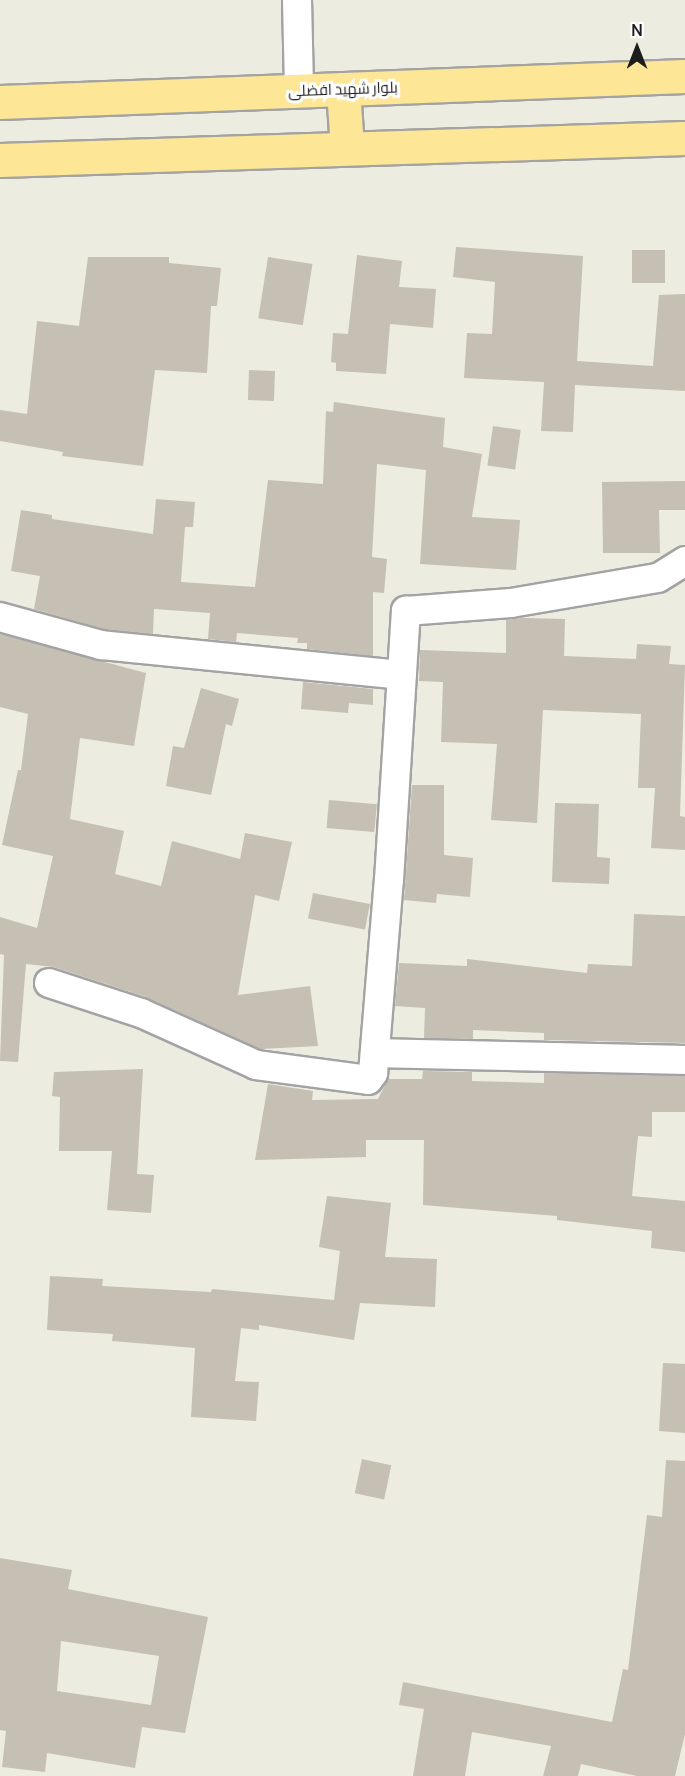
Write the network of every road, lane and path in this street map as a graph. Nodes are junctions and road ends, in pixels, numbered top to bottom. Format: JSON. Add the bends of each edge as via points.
{"nodes":[{"id":1,"x":297,"y":0,"type":"edge"},
{"id":2,"x":685,"y":76,"type":"edge"},
{"id":3,"x":343,"y":89,"type":"junction"},
{"id":4,"x":299,"y":91,"type":"junction"},
{"id":5,"x":0,"y":102,"type":"edge"},
{"id":6,"x":685,"y":138,"type":"edge"},
{"id":7,"x":347,"y":147,"type":"junction"},
{"id":8,"x":0,"y":160,"type":"edge"},
{"id":9,"x":685,"y":561,"type":"edge"},
{"id":10,"x":0,"y":617,"type":"edge"},
{"id":11,"x":402,"y":675,"type":"junction"},
{"id":12,"x":49,"y":983,"type":"dead end"},
{"id":13,"x":375,"y":1053,"type":"junction"},
{"id":14,"x":685,"y":1060,"type":"edge"}],
"edges":[{"from":1,"to":4,"type":"street"},
{"from":2,"to":3,"type":"main road","name":"بلوار شهید افضلی"},
{"from":3,"to":4,"type":"main road","name":"بلوار شهید افضلی"},
{"from":3,"to":7,"type":"main road"},
{"from":4,"to":5,"type":"main road","name":"بلوار شهید افضلی"},
{"from":6,"to":7,"type":"main road"},
{"from":7,"to":8,"type":"main road"},
{"from":9,"to":11,"type":"street","via":[[658,578],[635,582],[512,603],[407,609]]},
{"from":10,"to":11,"type":"street","via":[[101,645]]},
{"from":11,"to":13,"type":"street"},
{"from":12,"to":13,"type":"street","via":[[141,1013],[256,1065],[368,1080]]},
{"from":13,"to":14,"type":"street"}]}
